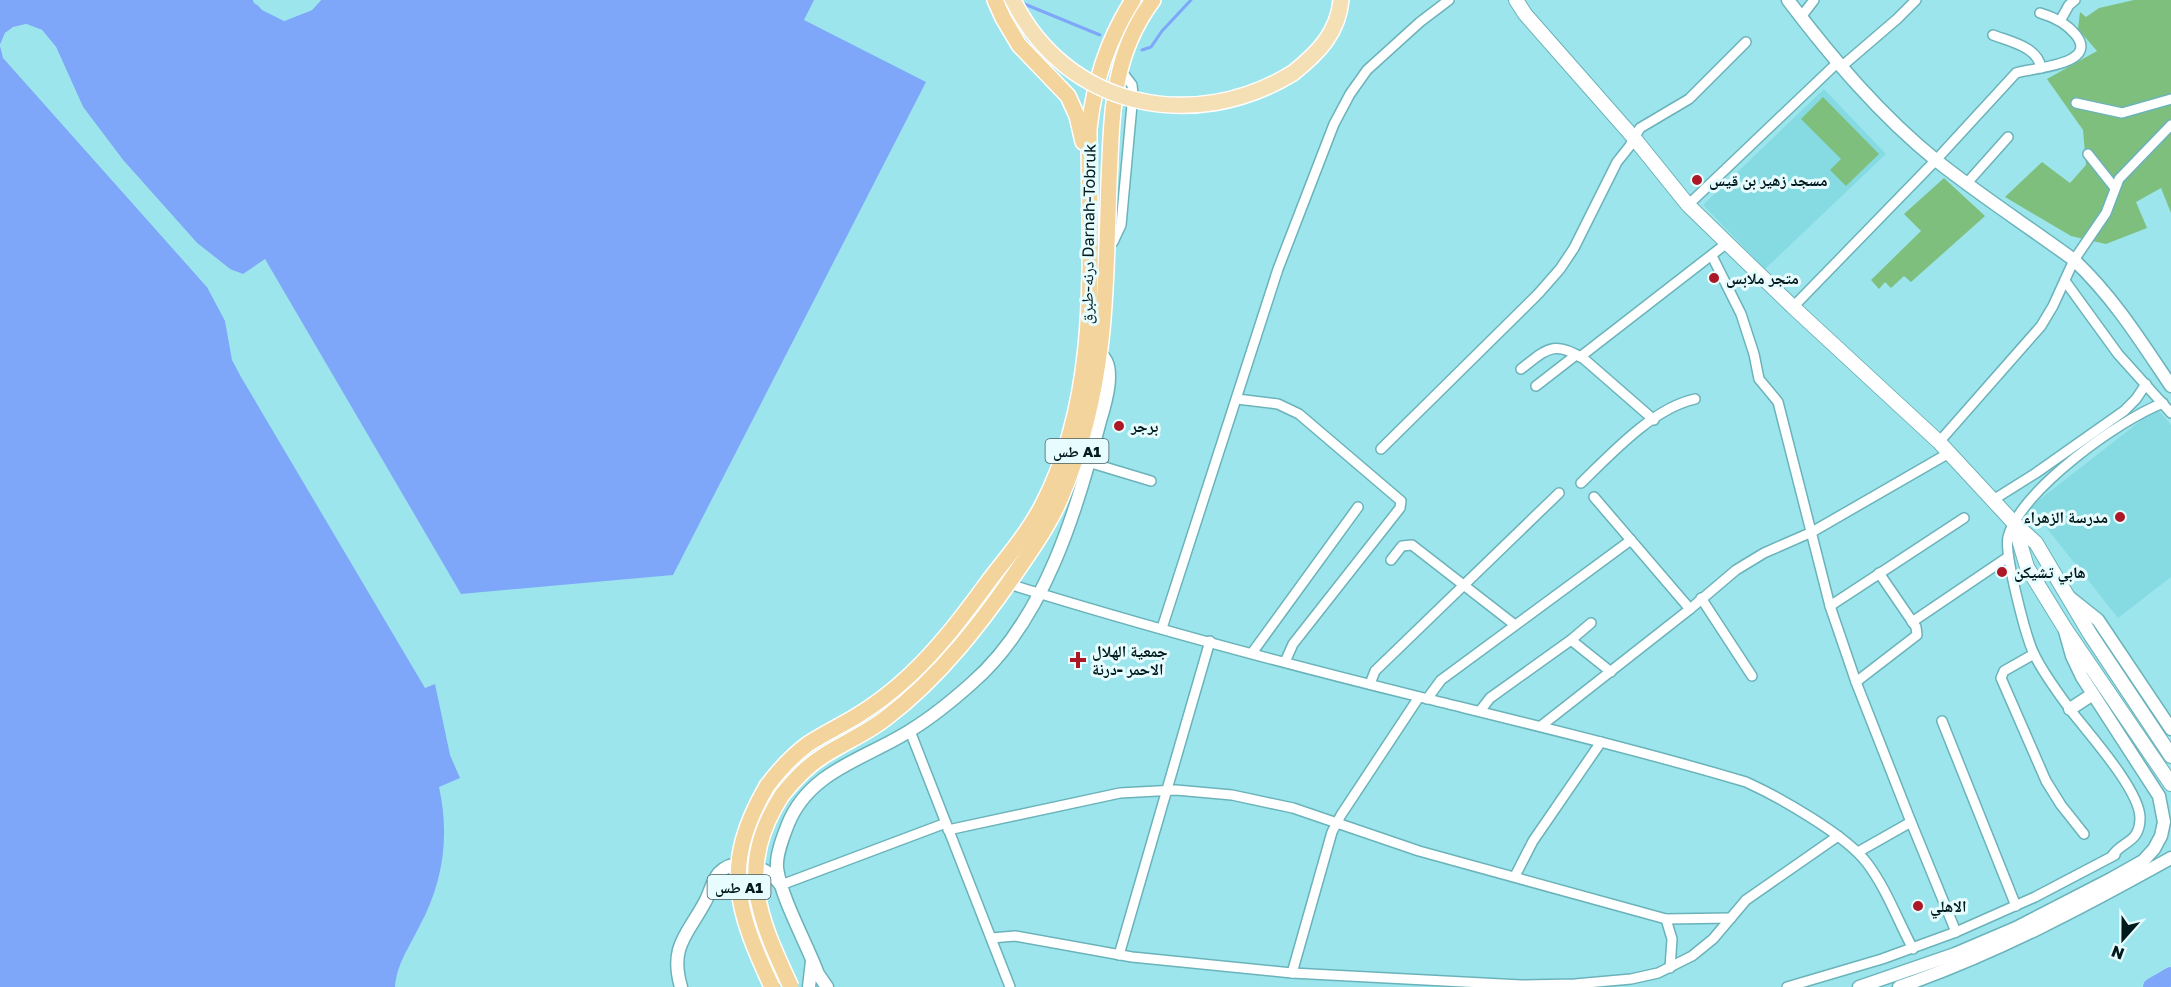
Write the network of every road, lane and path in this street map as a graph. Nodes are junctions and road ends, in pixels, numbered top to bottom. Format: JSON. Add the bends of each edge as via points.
{"nodes":[{"id":1,"x":1012,"y":0,"type":"edge"},
{"id":2,"x":1021,"y":0,"type":"edge"},
{"id":3,"x":1133,"y":0,"type":"edge"},
{"id":4,"x":1153,"y":0,"type":"edge"},
{"id":5,"x":1335,"y":0,"type":"edge"},
{"id":6,"x":1341,"y":0,"type":"edge"},
{"id":7,"x":1449,"y":0,"type":"edge"},
{"id":8,"x":1516,"y":0,"type":"edge"},
{"id":9,"x":1788,"y":0,"type":"edge"},
{"id":10,"x":1814,"y":0,"type":"edge"},
{"id":11,"x":1916,"y":0,"type":"edge"},
{"id":12,"x":2076,"y":0,"type":"edge"},
{"id":13,"x":995,"y":2,"type":"edge"},
{"id":14,"x":2040,"y":13,"type":"dead end"},
{"id":15,"x":1801,"y":17,"type":"junction"},
{"id":16,"x":2060,"y":21,"type":"junction"},
{"id":17,"x":1994,"y":35,"type":"dead end"},
{"id":18,"x":1746,"y":42,"type":"dead end"},
{"id":19,"x":1839,"y":65,"type":"junction"},
{"id":20,"x":2041,"y":68,"type":"junction"},
{"id":21,"x":1291,"y":69,"type":"junction"},
{"id":22,"x":2171,"y":99,"type":"edge"},
{"id":23,"x":2076,"y":103,"type":"dead end"},
{"id":24,"x":2171,"y":125,"type":"edge"},
{"id":25,"x":2008,"y":137,"type":"dead end"},
{"id":26,"x":1634,"y":138,"type":"junction"},
{"id":27,"x":2088,"y":154,"type":"dead end"},
{"id":28,"x":1936,"y":160,"type":"junction"},
{"id":29,"x":1089,"y":168,"type":"junction"},
{"id":30,"x":1967,"y":183,"type":"junction"},
{"id":31,"x":2115,"y":188,"type":"junction"},
{"id":32,"x":1688,"y":205,"type":"junction"},
{"id":33,"x":1727,"y":243,"type":"junction"},
{"id":34,"x":1712,"y":256,"type":"junction"},
{"id":35,"x":2074,"y":260,"type":"junction"},
{"id":36,"x":2065,"y":281,"type":"junction"},
{"id":37,"x":1793,"y":307,"type":"junction"},
{"id":38,"x":1099,"y":354,"type":"junction"},
{"id":39,"x":1578,"y":356,"type":"junction"},
{"id":40,"x":1521,"y":369,"type":"dead end"},
{"id":41,"x":2146,"y":384,"type":"junction"},
{"id":42,"x":1536,"y":386,"type":"dead end"},
{"id":43,"x":2171,"y":386,"type":"edge"},
{"id":44,"x":1237,"y":399,"type":"junction"},
{"id":45,"x":1695,"y":399,"type":"dead end"},
{"id":46,"x":2163,"y":403,"type":"junction"},
{"id":47,"x":2171,"y":413,"type":"edge"},
{"id":48,"x":1654,"y":420,"type":"junction"},
{"id":49,"x":1939,"y":442,"type":"junction"},
{"id":50,"x":1381,"y":449,"type":"dead end"},
{"id":51,"x":1949,"y":453,"type":"junction"},
{"id":52,"x":1088,"y":462,"type":"junction"},
{"id":53,"x":1151,"y":481,"type":"dead end"},
{"id":54,"x":1581,"y":483,"type":"dead end"},
{"id":55,"x":1558,"y":493,"type":"dead end"},
{"id":56,"x":1594,"y":498,"type":"dead end"},
{"id":57,"x":1993,"y":500,"type":"junction"},
{"id":58,"x":1358,"y":507,"type":"dead end"},
{"id":59,"x":1964,"y":518,"type":"dead end"},
{"id":60,"x":2014,"y":523,"type":"junction"},
{"id":61,"x":1812,"y":532,"type":"junction"},
{"id":62,"x":1631,"y":540,"type":"junction"},
{"id":63,"x":2007,"y":556,"type":"junction"},
{"id":64,"x":1391,"y":560,"type":"dead end"},
{"id":65,"x":1879,"y":573,"type":"junction"},
{"id":66,"x":1009,"y":584,"type":"junction"},
{"id":67,"x":1464,"y":585,"type":"junction"},
{"id":68,"x":1039,"y":593,"type":"junction"},
{"id":69,"x":2068,"y":596,"type":"junction"},
{"id":70,"x":1701,"y":598,"type":"junction"},
{"id":71,"x":1830,"y":606,"type":"junction"},
{"id":72,"x":1690,"y":609,"type":"junction"},
{"id":73,"x":1912,"y":622,"type":"junction"},
{"id":74,"x":1591,"y":623,"type":"dead end"},
{"id":75,"x":1515,"y":625,"type":"junction"},
{"id":76,"x":2064,"y":627,"type":"junction"},
{"id":77,"x":1161,"y":628,"type":"junction"},
{"id":78,"x":1571,"y":640,"type":"junction"},
{"id":79,"x":1210,"y":642,"type":"junction"},
{"id":80,"x":1252,"y":653,"type":"junction"},
{"id":81,"x":2034,"y":654,"type":"junction"},
{"id":82,"x":1285,"y":662,"type":"junction"},
{"id":83,"x":1611,"y":672,"type":"junction"},
{"id":84,"x":1752,"y":676,"type":"dead end"},
{"id":85,"x":1857,"y":682,"type":"junction"},
{"id":86,"x":1370,"y":684,"type":"junction"},
{"id":87,"x":2093,"y":694,"type":"junction"},
{"id":88,"x":1423,"y":698,"type":"junction"},
{"id":89,"x":2070,"y":709,"type":"junction"},
{"id":90,"x":1480,"y":711,"type":"junction"},
{"id":91,"x":1942,"y":721,"type":"dead end"},
{"id":92,"x":1541,"y":726,"type":"junction"},
{"id":93,"x":2171,"y":729,"type":"edge"},
{"id":94,"x":910,"y":731,"type":"junction"},
{"id":95,"x":1601,"y":742,"type":"junction"},
{"id":96,"x":2168,"y":752,"type":"edge"},
{"id":97,"x":2171,"y":784,"type":"edge"},
{"id":98,"x":1167,"y":790,"type":"junction"},
{"id":99,"x":2167,"y":815,"type":"edge"},
{"id":100,"x":1911,"y":822,"type":"junction"},
{"id":101,"x":1336,"y":823,"type":"junction"},
{"id":102,"x":947,"y":826,"type":"junction"},
{"id":103,"x":2084,"y":834,"type":"dead end"},
{"id":104,"x":1838,"y":836,"type":"junction"},
{"id":105,"x":2166,"y":836,"type":"edge"},
{"id":106,"x":1858,"y":852,"type":"junction"},
{"id":107,"x":2171,"y":858,"type":"edge"},
{"id":108,"x":1515,"y":876,"type":"junction"},
{"id":109,"x":781,"y":885,"type":"junction"},
{"id":110,"x":2016,"y":906,"type":"junction"},
{"id":111,"x":1731,"y":918,"type":"junction"},
{"id":112,"x":1666,"y":919,"type":"junction"},
{"id":113,"x":1956,"y":932,"type":"junction"},
{"id":114,"x":991,"y":938,"type":"junction"},
{"id":115,"x":1912,"y":949,"type":"junction"},
{"id":116,"x":1119,"y":955,"type":"junction"},
{"id":117,"x":812,"y":958,"type":"junction"},
{"id":118,"x":1670,"y":968,"type":"junction"},
{"id":119,"x":1292,"y":973,"type":"junction"},
{"id":120,"x":1928,"y":978,"type":"edge"},
{"id":121,"x":681,"y":987,"type":"edge"},
{"id":122,"x":772,"y":987,"type":"edge"},
{"id":123,"x":791,"y":987,"type":"edge"},
{"id":124,"x":809,"y":987,"type":"edge"},
{"id":125,"x":827,"y":987,"type":"edge"},
{"id":126,"x":1010,"y":987,"type":"edge"},
{"id":127,"x":1787,"y":987,"type":"edge"},
{"id":128,"x":1858,"y":987,"type":"edge"},
{"id":129,"x":1899,"y":987,"type":"edge"}],
"edges":[{"from":1,"to":21,"type":"main road","bridge":true,"via":[[1032,31],[1067,66],[1102,87],[1143,101],[1177,106],[1212,104],[1246,96],[1278,82]]},
{"from":2,"to":21,"type":"main road","via":[[1048,39],[1071,60],[1105,81],[1144,94],[1178,99],[1211,97],[1244,89]]},
{"from":3,"to":29,"type":"highway","name":"درنه-طبرق Darnah-Tobruk","number":"طس A1","via":[[1108,47],[1095,90]]},
{"from":4,"to":38,"type":"highway","name":"درنه-طبرق Darnah-Tobruk","number":"طس A1","via":[[1137,22],[1119,68],[1113,109]]},
{"from":5,"to":21,"type":"main road","via":[[1322,37]]},
{"from":6,"to":21,"type":"main road","via":[[1336,24],[1325,43],[1311,59]]},
{"from":7,"to":44,"type":"street","via":[[1377,60],[1342,108],[1282,260]]},
{"from":8,"to":26,"type":"main road"},
{"from":9,"to":15,"type":"street"},
{"from":10,"to":15,"type":"street"},
{"from":11,"to":19,"type":"street"},
{"from":12,"to":16,"type":"street"},
{"from":13,"to":29,"type":"highway","via":[[1020,45],[1068,96],[1077,116]]},
{"from":14,"to":16,"type":"street"},
{"from":15,"to":19,"type":"street"},
{"from":16,"to":20,"type":"street","via":[[2078,38],[2080,49],[2063,64]]},
{"from":17,"to":20,"type":"street","via":[[2033,52]]},
{"from":18,"to":26,"type":"street","via":[[1694,94],[1644,124]]},
{"from":19,"to":28,"type":"street"},
{"from":19,"to":32,"type":"street"},
{"from":20,"to":28,"type":"street","via":[[2016,73]]},
{"from":22,"to":23,"type":"street","via":[[2122,113]]},
{"from":24,"to":31,"type":"street","via":[[2121,176]]},
{"from":25,"to":30,"type":"street"},
{"from":26,"to":32,"type":"main road"},
{"from":26,"to":50,"type":"street","via":[[1560,269]]},
{"from":27,"to":31,"type":"street"},
{"from":28,"to":30,"type":"street"},
{"from":28,"to":37,"type":"street"},
{"from":29,"to":122,"type":"highway","name":"درنه-طبرق Darnah-Tobruk","number":"طس A1","bridge":true,"via":[[1090,275],[1083,365],[1067,443],[1042,506],[936,649],[873,706],[807,745],[781,768],[749,817],[739,860],[742,914]]},
{"from":30,"to":35,"type":"street"},
{"from":31,"to":35,"type":"street","via":[[2106,213]]},
{"from":32,"to":33,"type":"main road"},
{"from":33,"to":34,"type":"street"},
{"from":33,"to":37,"type":"main road"},
{"from":34,"to":39,"type":"street"},
{"from":34,"to":61,"type":"street","via":[[1741,314],[1759,379],[1778,402]]},
{"from":35,"to":36,"type":"street"},
{"from":35,"to":43,"type":"street","via":[[2113,301]]},
{"from":36,"to":41,"type":"street","via":[[2118,354]]},
{"from":36,"to":49,"type":"street","via":[[2041,326]]},
{"from":37,"to":49,"type":"main road"},
{"from":38,"to":52,"type":"street","via":[[1108,363],[1108,382]]},
{"from":38,"to":66,"type":"highway","name":"درنه-طبرق Darnah-Tobruk","number":"طس A1","via":[[1086,420],[1061,497]]},
{"from":39,"to":40,"type":"street","via":[[1561,348],[1550,348]]},
{"from":39,"to":42,"type":"street"},
{"from":39,"to":48,"type":"street"},
{"from":41,"to":46,"type":"street"},
{"from":41,"to":57,"type":"street","via":[[2124,411]]},
{"from":44,"to":77,"type":"street"},
{"from":44,"to":82,"type":"street","via":[[1278,404],[1299,414],[1401,501],[1400,508],[1293,644]]},
{"from":45,"to":48,"type":"street"},
{"from":46,"to":47,"type":"street"},
{"from":46,"to":60,"type":"street","via":[[2131,419],[2056,473]]},
{"from":48,"to":54,"type":"street","via":[[1631,435]]},
{"from":49,"to":51,"type":"main road"},
{"from":51,"to":57,"type":"main road"},
{"from":51,"to":61,"type":"street"},
{"from":52,"to":53,"type":"street"},
{"from":52,"to":68,"type":"street","via":[[1055,559]]},
{"from":55,"to":67,"type":"street"},
{"from":56,"to":62,"type":"street"},
{"from":57,"to":60,"type":"main road"},
{"from":58,"to":80,"type":"street"},
{"from":59,"to":65,"type":"street"},
{"from":60,"to":63,"type":"street"},
{"from":60,"to":69,"type":"main road","via":[[2036,543]]},
{"from":60,"to":76,"type":"main road","via":[[2027,567]]},
{"from":61,"to":70,"type":"street","via":[[1764,553]]},
{"from":61,"to":71,"type":"street"},
{"from":62,"to":72,"type":"street"},
{"from":62,"to":75,"type":"street"},
{"from":63,"to":73,"type":"street"},
{"from":63,"to":81,"type":"street"},
{"from":64,"to":67,"type":"street","via":[[1402,546],[1412,545]]},
{"from":65,"to":71,"type":"street"},
{"from":65,"to":73,"type":"street"},
{"from":66,"to":68,"type":"street"},
{"from":66,"to":123,"type":"highway","name":"درنه-طبرق Darnah-Tobruk","number":"طس A1","bridge":true,"via":[[922,688],[882,721],[809,766],[782,795],[764,829],[755,879],[766,933]]},
{"from":67,"to":75,"type":"street"},
{"from":67,"to":86,"type":"street","via":[[1375,671]]},
{"from":68,"to":77,"type":"street"},
{"from":68,"to":94,"type":"street","via":[[1012,638],[983,672]]},
{"from":69,"to":93,"type":"street","via":[[2098,620]]},
{"from":69,"to":96,"type":"main road"},
{"from":70,"to":72,"type":"street"},
{"from":70,"to":84,"type":"street"},
{"from":71,"to":85,"type":"street"},
{"from":72,"to":83,"type":"street"},
{"from":73,"to":85,"type":"street","via":[[1916,637]]},
{"from":74,"to":78,"type":"street"},
{"from":75,"to":88,"type":"street"},
{"from":76,"to":87,"type":"street","via":[[2072,657]]},
{"from":76,"to":97,"type":"main road"},
{"from":77,"to":79,"type":"street"},
{"from":78,"to":83,"type":"street"},
{"from":78,"to":90,"type":"street","via":[[1490,698]]},
{"from":79,"to":80,"type":"street"},
{"from":79,"to":98,"type":"street"},
{"from":80,"to":82,"type":"street"},
{"from":81,"to":89,"type":"street"},
{"from":81,"to":103,"type":"street","via":[[2004,671],[2001,678],[2046,781]]},
{"from":82,"to":86,"type":"street"},
{"from":83,"to":92,"type":"street"},
{"from":85,"to":100,"type":"street"},
{"from":86,"to":88,"type":"street"},
{"from":87,"to":89,"type":"street"},
{"from":87,"to":99,"type":"street","via":[[2159,796]]},
{"from":88,"to":90,"type":"street"},
{"from":88,"to":101,"type":"street"},
{"from":89,"to":110,"type":"street","via":[[2138,795],[2144,808],[2145,828],[2136,844]]},
{"from":90,"to":92,"type":"street"},
{"from":91,"to":110,"type":"street"},
{"from":92,"to":95,"type":"street"},
{"from":94,"to":102,"type":"street"},
{"from":94,"to":109,"type":"street","via":[[852,760],[814,786],[789,822],[781,844],[777,866]]},
{"from":95,"to":104,"type":"street","via":[[1746,782]]},
{"from":95,"to":108,"type":"street","via":[[1533,841]]},
{"from":98,"to":101,"type":"street","via":[[1260,800]]},
{"from":98,"to":102,"type":"street","via":[[1102,796]]},
{"from":98,"to":116,"type":"street"},
{"from":99,"to":105,"type":"street"},
{"from":100,"to":106,"type":"street"},
{"from":100,"to":113,"type":"street"},
{"from":101,"to":108,"type":"street","via":[[1419,851]]},
{"from":101,"to":119,"type":"street","via":[[1327,843]]},
{"from":102,"to":109,"type":"street"},
{"from":102,"to":114,"type":"street"},
{"from":104,"to":106,"type":"street"},
{"from":104,"to":111,"type":"street","via":[[1746,900]]},
{"from":105,"to":120,"type":"street","via":[[2143,861],[2080,897],[1985,942]]},
{"from":106,"to":115,"type":"street","via":[[1874,873]]},
{"from":107,"to":120,"type":"street","via":[[2029,934]]},
{"from":108,"to":112,"type":"street"},
{"from":109,"to":117,"type":"street"},
{"from":109,"to":121,"type":"street","via":[[758,867],[735,865],[722,870],[683,938],[678,958]]},
{"from":110,"to":113,"type":"street"},
{"from":111,"to":112,"type":"street"},
{"from":111,"to":118,"type":"street","via":[[1703,948]]},
{"from":112,"to":118,"type":"street","via":[[1672,939]]},
{"from":113,"to":115,"type":"street"},
{"from":114,"to":116,"type":"street","via":[[1015,936]]},
{"from":114,"to":126,"type":"street"},
{"from":115,"to":127,"type":"street"},
{"from":116,"to":119,"type":"street"},
{"from":117,"to":124,"type":"street"},
{"from":117,"to":125,"type":"street"},
{"from":118,"to":119,"type":"street","via":[[1631,979],[1546,985]]},
{"from":120,"to":128,"type":"street"},
{"from":120,"to":129,"type":"street"}]}
